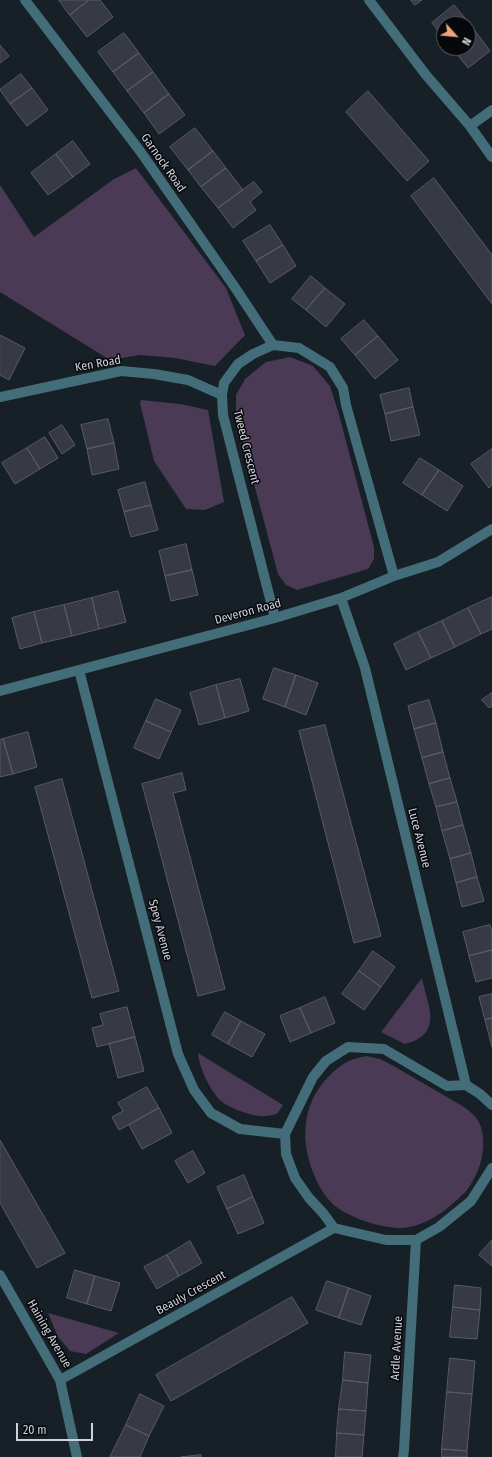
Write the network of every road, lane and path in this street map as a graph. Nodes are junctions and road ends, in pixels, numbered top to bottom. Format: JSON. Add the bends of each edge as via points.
{"nodes":[{"id":1,"x":25,"y":0,"type":"edge"},
{"id":2,"x":369,"y":0,"type":"edge"},
{"id":3,"x":492,"y":110,"type":"edge"},
{"id":4,"x":470,"y":126,"type":"junction"},
{"id":5,"x":492,"y":157,"type":"edge"},
{"id":6,"x":273,"y":345,"type":"junction"},
{"id":7,"x":222,"y":395,"type":"junction"},
{"id":8,"x":0,"y":397,"type":"edge"},
{"id":9,"x":492,"y":528,"type":"edge"},
{"id":10,"x":394,"y":576,"type":"junction"},
{"id":11,"x":341,"y":598,"type":"junction"},
{"id":12,"x":276,"y":618,"type":"junction"},
{"id":13,"x":79,"y":670,"type":"junction"},
{"id":14,"x":0,"y":691,"type":"edge"},
{"id":15,"x":466,"y":1085,"type":"junction"},
{"id":16,"x":492,"y":1105,"type":"edge"},
{"id":17,"x":285,"y":1134,"type":"junction"},
{"id":18,"x":492,"y":1168,"type":"edge"},
{"id":19,"x":334,"y":1228,"type":"junction"},
{"id":20,"x":416,"y":1240,"type":"junction"},
{"id":21,"x":0,"y":1275,"type":"edge"},
{"id":22,"x":60,"y":1380,"type":"junction"},
{"id":23,"x":77,"y":1457,"type":"edge"},
{"id":24,"x":403,"y":1457,"type":"edge"}],
"edges":[{"from":1,"to":6,"type":"street","name":"Garnock Road","via":[[140,151]]},
{"from":2,"to":4,"type":"street"},
{"from":3,"to":4,"type":"street"},
{"from":4,"to":5,"type":"street"},
{"from":6,"to":7,"type":"street","name":"Tweed Crescent","via":[[238,364],[224,383]]},
{"from":6,"to":10,"type":"street","via":[[299,348],[330,367],[343,388]]},
{"from":7,"to":8,"type":"street","name":"Ken Road","via":[[188,380],[121,371]]},
{"from":7,"to":12,"type":"street","name":"Tweed Crescent","via":[[223,415]]},
{"from":9,"to":10,"type":"street","name":"Deveron Road","via":[[438,562]]},
{"from":10,"to":11,"type":"street","name":"Deveron Road"},
{"from":11,"to":12,"type":"street","name":"Deveron Road"},
{"from":11,"to":15,"type":"street","name":"Luce Avenue","via":[[364,668]]},
{"from":12,"to":13,"type":"street","name":"Deveron Road"},
{"from":13,"to":14,"type":"street","name":"Deveron Road"},
{"from":13,"to":17,"type":"street","name":"Spey Avenue","via":[[178,1054],[194,1090],[211,1113],[240,1129]]},
{"from":15,"to":16,"type":"street"},
{"from":15,"to":17,"type":"street","via":[[447,1086],[384,1049],[348,1047],[326,1061],[313,1077]]},
{"from":17,"to":19,"type":"street","via":[[286,1154],[295,1178]]},
{"from":18,"to":20,"type":"street","via":[[471,1201],[439,1227]]},
{"from":19,"to":20,"type":"street","via":[[386,1240]]},
{"from":19,"to":22,"type":"street","name":"Beauly Crescent"},
{"from":20,"to":24,"type":"street","name":"Ardle Avenue"},
{"from":21,"to":22,"type":"street","name":"Haining Avenue"},
{"from":22,"to":23,"type":"street","name":"Haining Avenue"}]}
